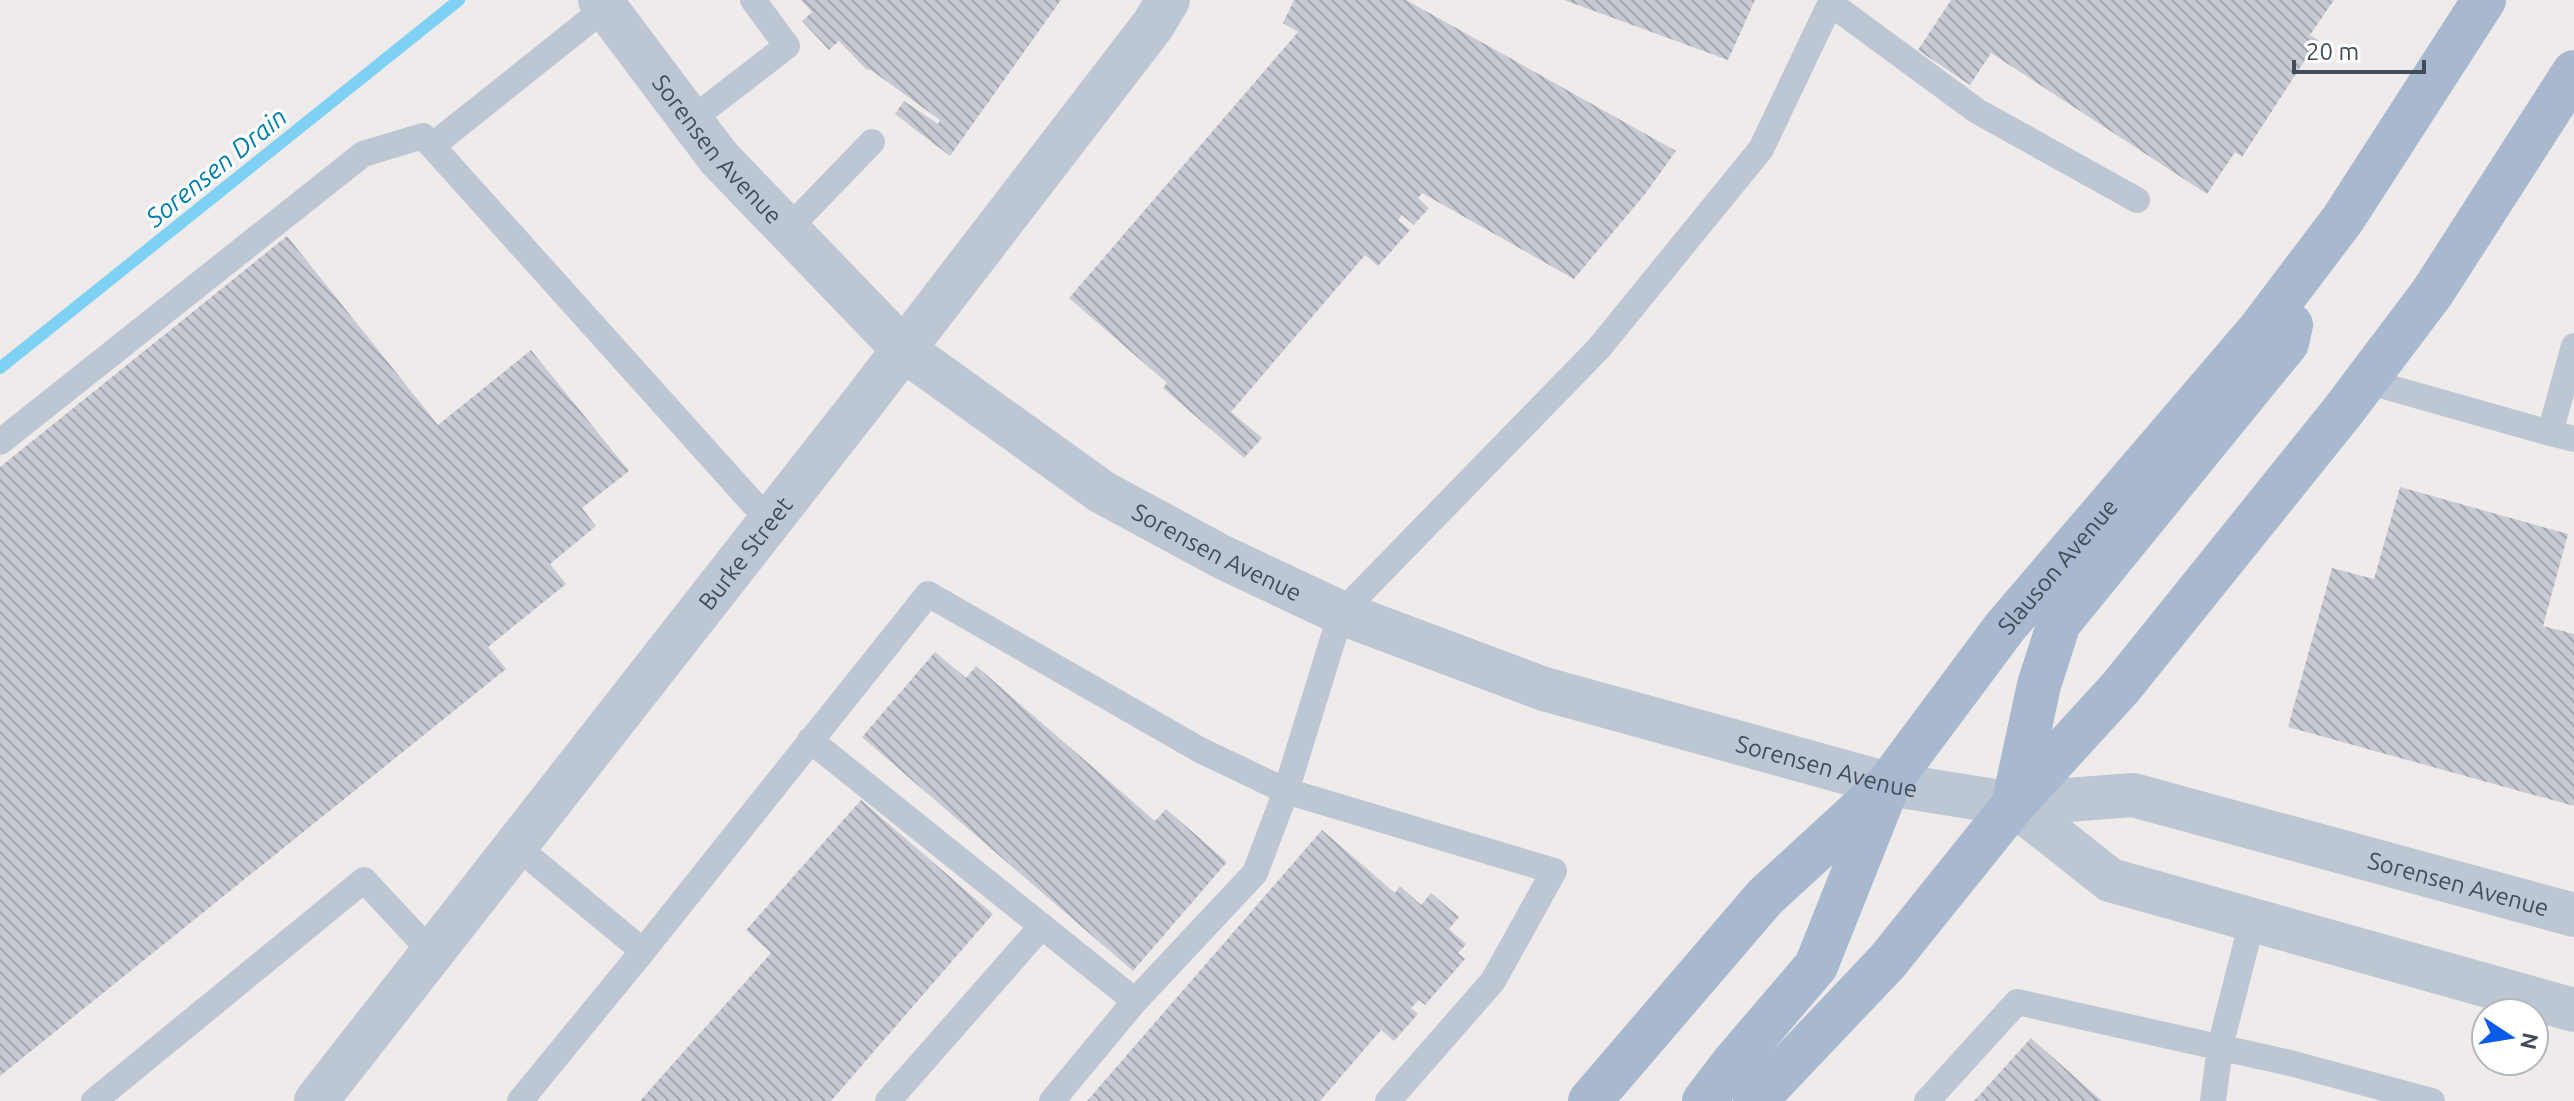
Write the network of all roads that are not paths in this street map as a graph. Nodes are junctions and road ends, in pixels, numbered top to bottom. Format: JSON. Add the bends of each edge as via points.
{"nodes":[{"id":1,"x":753,"y":0,"type":"edge"},
{"id":2,"x":1168,"y":0,"type":"edge"},
{"id":3,"x":2484,"y":0,"type":"edge"},
{"id":4,"x":607,"y":2,"type":"edge"},
{"id":5,"x":1831,"y":2,"type":"edge"},
{"id":6,"x":2574,"y":72,"type":"edge"},
{"id":7,"x":691,"y":120,"type":"junction"},
{"id":8,"x":872,"y":142,"type":"dead end"},
{"id":9,"x":432,"y":146,"type":"junction"},
{"id":10,"x":2137,"y":200,"type":"dead end"},
{"id":11,"x":788,"y":229,"type":"junction"},
{"id":12,"x":2301,"y":274,"type":"junction"},
{"id":13,"x":2574,"y":346,"type":"edge"},
{"id":14,"x":904,"y":350,"type":"junction"},
{"id":15,"x":2366,"y":381,"type":"junction"},
{"id":16,"x":2562,"y":436,"type":"edge"},
{"id":17,"x":0,"y":442,"type":"edge"},
{"id":18,"x":770,"y":522,"type":"junction"},
{"id":19,"x":1341,"y":613,"type":"junction"},
{"id":20,"x":810,"y":740,"type":"junction"},
{"id":21,"x":1888,"y":784,"type":"junction"},
{"id":22,"x":1286,"y":791,"type":"junction"},
{"id":23,"x":2014,"y":804,"type":"junction"},
{"id":24,"x":516,"y":846,"type":"junction"},
{"id":25,"x":2574,"y":915,"type":"edge"},
{"id":26,"x":2252,"y":921,"type":"junction"},
{"id":27,"x":1042,"y":926,"type":"junction"},
{"id":28,"x":643,"y":951,"type":"junction"},
{"id":29,"x":432,"y":953,"type":"junction"},
{"id":30,"x":1135,"y":1001,"type":"junction"},
{"id":31,"x":2574,"y":1010,"type":"edge"},
{"id":32,"x":2220,"y":1047,"type":"junction"},
{"id":33,"x":94,"y":1101,"type":"edge"},
{"id":34,"x":316,"y":1101,"type":"edge"},
{"id":35,"x":520,"y":1101,"type":"edge"},
{"id":36,"x":888,"y":1101,"type":"edge"},
{"id":37,"x":1052,"y":1101,"type":"edge"},
{"id":38,"x":1388,"y":1101,"type":"edge"},
{"id":39,"x":1590,"y":1101,"type":"edge"},
{"id":40,"x":1704,"y":1101,"type":"edge"},
{"id":41,"x":1755,"y":1101,"type":"edge"},
{"id":42,"x":1927,"y":1101,"type":"edge"},
{"id":43,"x":2213,"y":1101,"type":"edge"},
{"id":44,"x":2432,"y":1101,"type":"edge"}],
"edges":[{"from":1,"to":7,"type":"lane","via":[[787,46]]},
{"from":2,"to":14,"type":"street","name":"Burke Street"},
{"from":3,"to":12,"type":"main road","name":"Slauson Avenue","via":[[2343,219]]},
{"from":4,"to":7,"type":"street","name":"Sorensen Avenue"},
{"from":4,"to":9,"type":"lane"},
{"from":5,"to":10,"type":"lane","via":[[1977,111]]},
{"from":5,"to":19,"type":"lane","via":[[1752,161],[1599,348]]},
{"from":6,"to":15,"type":"main road","via":[[2432,293]]},
{"from":7,"to":11,"type":"street","name":"Sorensen Avenue","via":[[719,158]]},
{"from":8,"to":11,"type":"lane"},
{"from":9,"to":17,"type":"lane","via":[[423,136],[363,154]]},
{"from":9,"to":18,"type":"lane"},
{"from":11,"to":14,"type":"street","name":"Sorensen Avenue"},
{"from":12,"to":21,"type":"main road","name":"Slauson Avenue","via":[[2005,627]]},
{"from":12,"to":23,"type":"main road","via":[[2287,343],[2059,623],[2039,685]]},
{"from":13,"to":16,"type":"lane"},
{"from":14,"to":18,"type":"street","name":"Burke Street"},
{"from":14,"to":19,"type":"street","name":"Sorensen Avenue","via":[[1102,492]]},
{"from":15,"to":16,"type":"lane"},
{"from":15,"to":23,"type":"main road","via":[[2121,687]]},
{"from":18,"to":24,"type":"street","name":"Burke Street"},
{"from":19,"to":21,"type":"street","name":"Sorensen Avenue","via":[[1544,689]]},
{"from":19,"to":22,"type":"lane"},
{"from":20,"to":22,"type":"lane","via":[[928,594],[1200,750]]},
{"from":20,"to":27,"type":"lane"},
{"from":20,"to":28,"type":"lane"},
{"from":21,"to":23,"type":"street","name":"Sorensen Avenue"},
{"from":21,"to":39,"type":"main road","name":"Slauson Avenue","via":[[1765,897]]},
{"from":21,"to":40,"type":"main road","via":[[1816,966]]},
{"from":22,"to":30,"type":"lane","via":[[1255,873]]},
{"from":22,"to":38,"type":"lane","via":[[1554,871],[1493,981]]},
{"from":23,"to":25,"type":"street","name":"Sorensen Avenue","via":[[2133,795]]},
{"from":23,"to":26,"type":"street","name":"Sorensen Avenue","via":[[2110,880]]},
{"from":23,"to":41,"type":"main road","via":[[1887,962]]},
{"from":24,"to":28,"type":"lane"},
{"from":24,"to":29,"type":"street","name":"Burke Street"},
{"from":26,"to":31,"type":"street","name":"Sorensen Avenue"},
{"from":26,"to":32,"type":"lane"},
{"from":27,"to":30,"type":"lane"},
{"from":27,"to":36,"type":"lane"},
{"from":28,"to":35,"type":"lane"},
{"from":29,"to":33,"type":"lane","via":[[364,880]]},
{"from":29,"to":34,"type":"street","name":"Burke Street"},
{"from":30,"to":37,"type":"lane"},
{"from":32,"to":42,"type":"lane","via":[[2017,1002]]},
{"from":32,"to":43,"type":"lane"},
{"from":32,"to":44,"type":"lane"}]}
